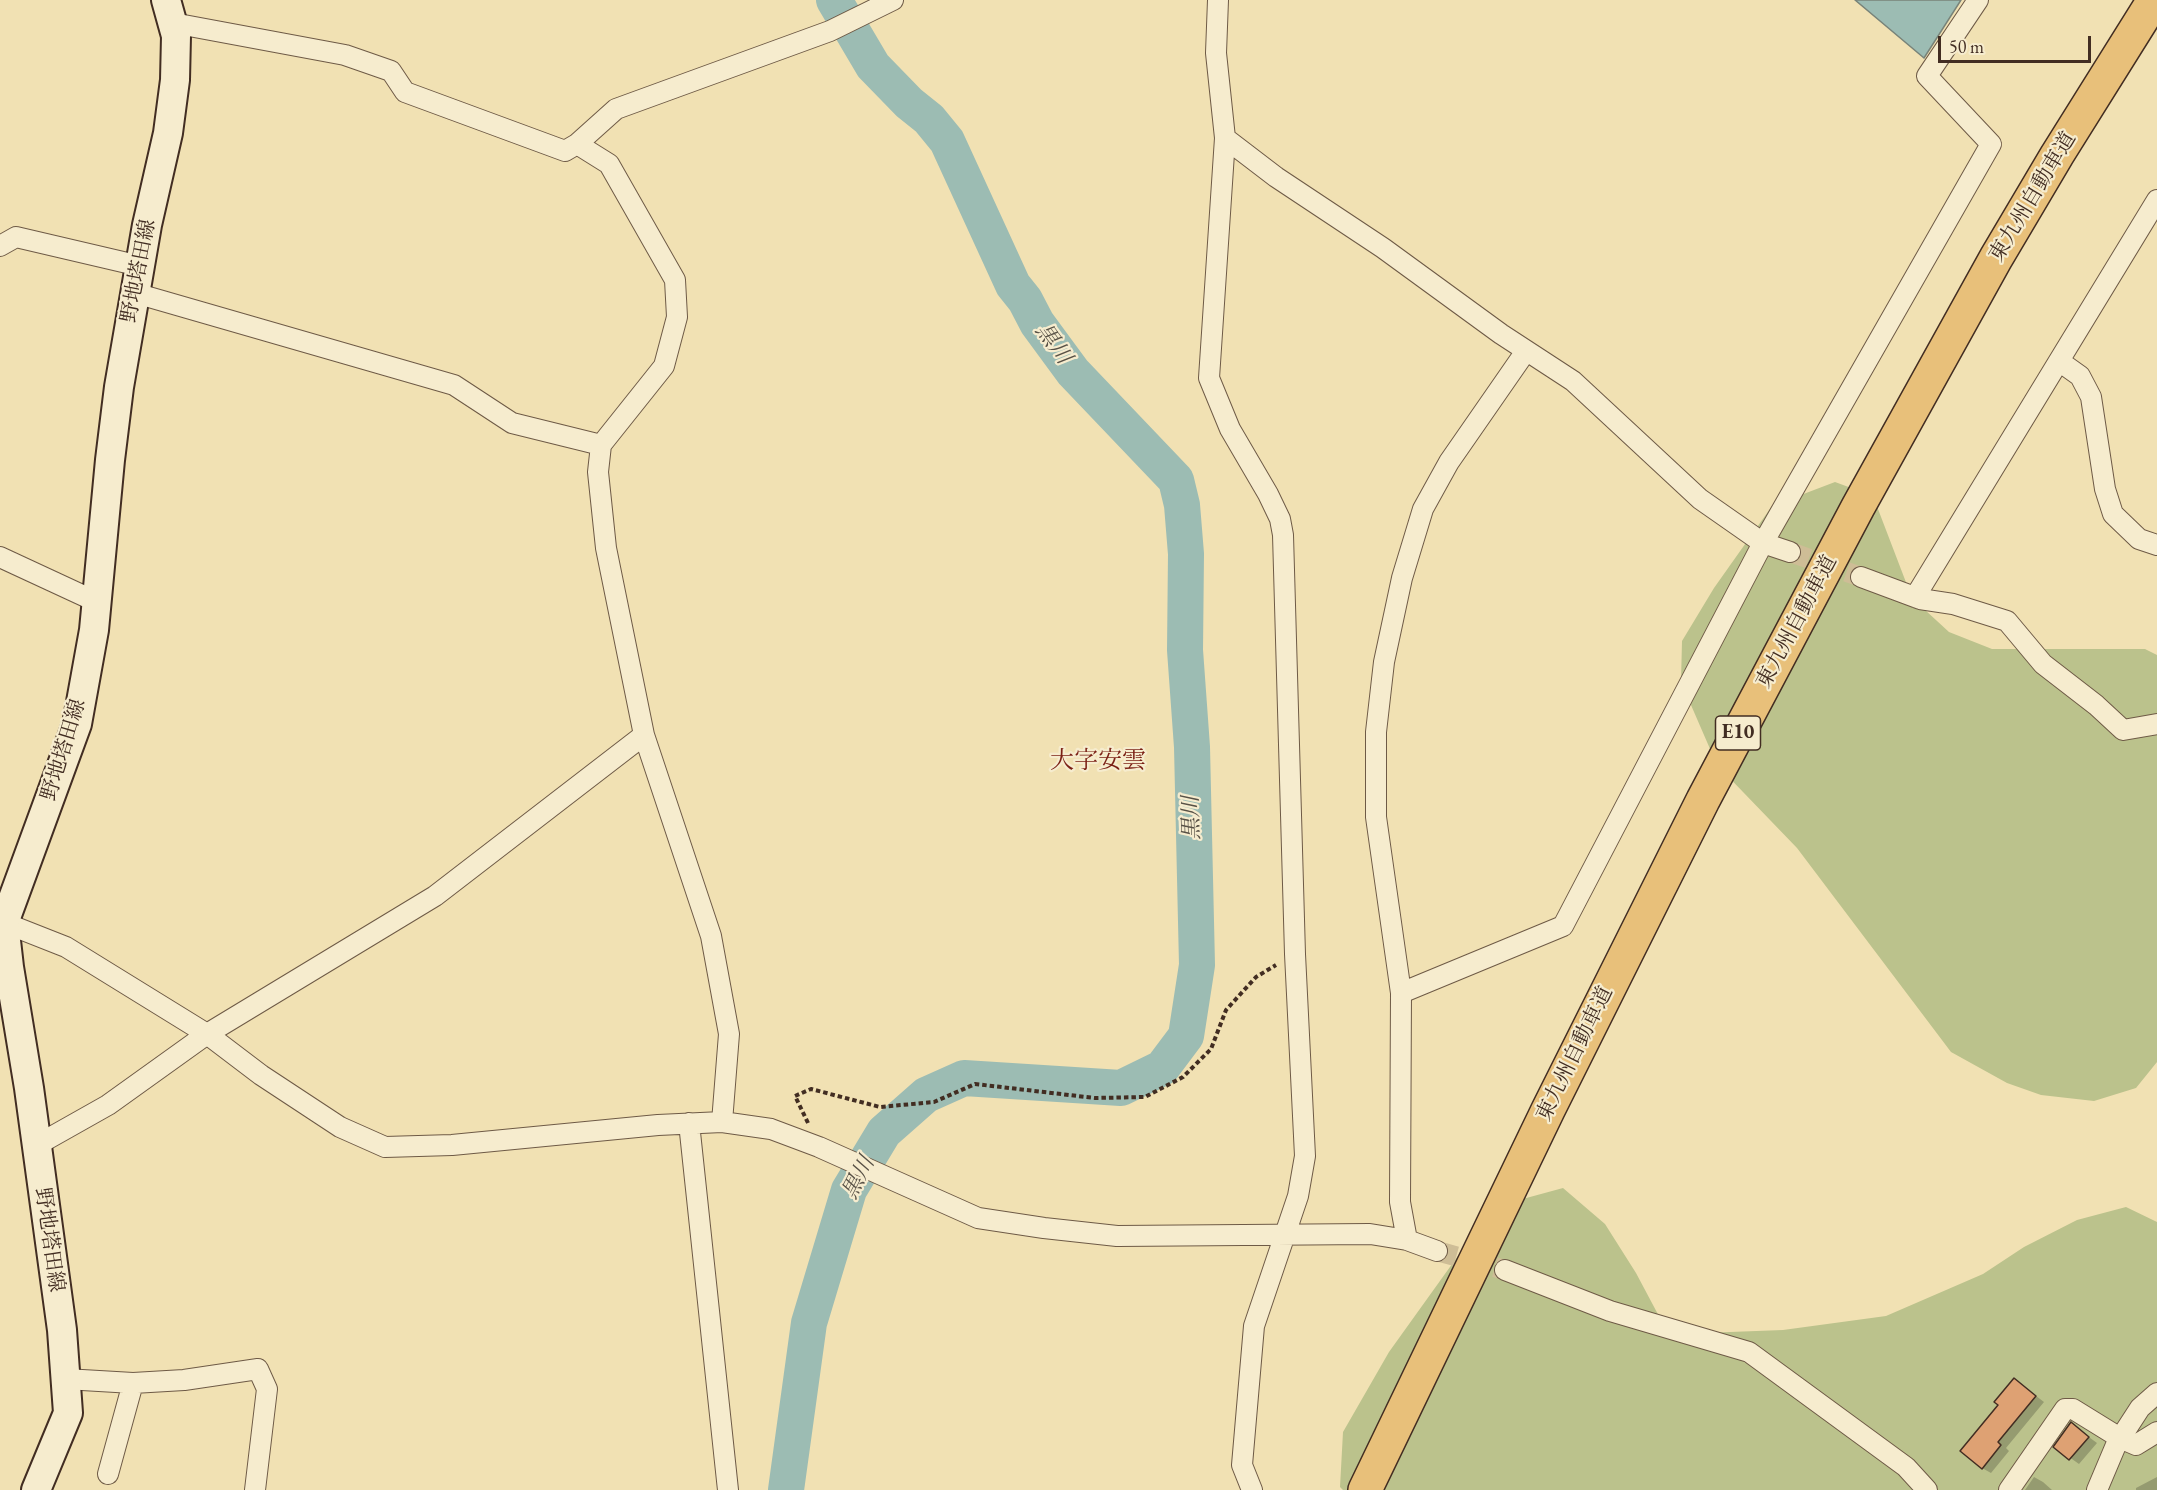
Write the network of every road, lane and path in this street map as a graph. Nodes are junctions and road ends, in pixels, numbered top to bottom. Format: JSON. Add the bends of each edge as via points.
{"nodes":[{"id":1,"x":893,"y":0,"type":"edge"},
{"id":2,"x":1218,"y":0,"type":"edge"},
{"id":3,"x":1978,"y":0,"type":"edge"},
{"id":4,"x":2154,"y":0,"type":"edge"},
{"id":5,"x":170,"y":12,"type":"edge"},
{"id":6,"x":1225,"y":138,"type":"junction"},
{"id":7,"x":578,"y":144,"type":"junction"},
{"id":8,"x":2157,"y":200,"type":"edge"},
{"id":9,"x":0,"y":246,"type":"edge"},
{"id":10,"x":137,"y":280,"type":"junction"},
{"id":11,"x":1526,"y":351,"type":"junction"},
{"id":12,"x":2059,"y":361,"type":"junction"},
{"id":13,"x":601,"y":445,"type":"junction"},
{"id":14,"x":1763,"y":543,"type":"junction"},
{"id":15,"x":2157,"y":545,"type":"edge"},
{"id":16,"x":1790,"y":552,"type":"tunnel mouth"},
{"id":17,"x":0,"y":557,"type":"edge"},
{"id":18,"x":1861,"y":577,"type":"tunnel mouth"},
{"id":19,"x":1915,"y":597,"type":"junction"},
{"id":20,"x":97,"y":602,"type":"junction"},
{"id":21,"x":2157,"y":724,"type":"edge"},
{"id":22,"x":644,"y":735,"type":"junction"},
{"id":23,"x":2,"y":922,"type":"edge"},
{"id":24,"x":1295,"y":954,"type":"junction"},
{"id":25,"x":1401,"y":993,"type":"junction"},
{"id":26,"x":207,"y":1034,"type":"junction"},
{"id":27,"x":722,"y":1122,"type":"junction"},
{"id":28,"x":689,"y":1123,"type":"junction"},
{"id":29,"x":37,"y":1145,"type":"junction"},
{"id":30,"x":819,"y":1147,"type":"junction"},
{"id":31,"x":1285,"y":1234,"type":"junction"},
{"id":32,"x":1407,"y":1240,"type":"junction"},
{"id":33,"x":1437,"y":1251,"type":"tunnel mouth"},
{"id":34,"x":1506,"y":1270,"type":"tunnel mouth"},
{"id":35,"x":65,"y":1379,"type":"junction"},
{"id":36,"x":133,"y":1383,"type":"junction"},
{"id":37,"x":2157,"y":1393,"type":"edge"},
{"id":38,"x":2157,"y":1432,"type":"edge"},
{"id":39,"x":2120,"y":1438,"type":"junction"},
{"id":40,"x":108,"y":1474,"type":"dead end"},
{"id":41,"x":36,"y":1490,"type":"edge"},
{"id":42,"x":255,"y":1490,"type":"edge"},
{"id":43,"x":728,"y":1490,"type":"edge"},
{"id":44,"x":1252,"y":1490,"type":"edge"},
{"id":45,"x":1365,"y":1490,"type":"edge"},
{"id":46,"x":1927,"y":1490,"type":"edge"},
{"id":47,"x":2009,"y":1490,"type":"edge"},
{"id":48,"x":2097,"y":1490,"type":"edge"}],
"edges":[{"from":1,"to":7,"type":"street","via":[[830,31],[616,109]]},
{"from":2,"to":6,"type":"street","via":[[1216,53]]},
{"from":3,"to":14,"type":"street","via":[[1927,76],[1990,144]]},
{"from":4,"to":45,"type":"highway","name":"東九州自動車道","number":"E10","via":[[1996,258],[1745,720],[1635,932]]},
{"from":5,"to":7,"type":"street","via":[[345,55],[391,71],[405,92],[565,151]]},
{"from":5,"to":10,"type":"main road","name":"野地塔田線","via":[[176,36],[175,80],[168,134]]},
{"from":6,"to":11,"type":"street"},
{"from":6,"to":24,"type":"street","via":[[1209,378],[1230,429],[1280,519],[1283,536]]},
{"from":7,"to":13,"type":"street","via":[[609,164],[675,280],[677,317],[664,366]]},
{"from":8,"to":12,"type":"street"},
{"from":9,"to":10,"type":"street","via":[[16,237]]},
{"from":10,"to":13,"type":"street","via":[[454,385],[512,423]]},
{"from":10,"to":20,"type":"main road","name":"野地塔田線","via":[[119,387]]},
{"from":11,"to":14,"type":"street","via":[[1573,381],[1700,499]]},
{"from":11,"to":25,"type":"street","via":[[1449,462],[1423,509],[1402,578],[1384,662],[1376,732],[1376,817]]},
{"from":12,"to":15,"type":"street","via":[[2080,376],[2091,397],[2105,489],[2113,514],[2139,539]]},
{"from":12,"to":19,"type":"street"},
{"from":13,"to":22,"type":"street","via":[[598,472],[606,548]]},
{"from":14,"to":16,"type":"street"},
{"from":14,"to":25,"type":"street","via":[[1563,926]]},
{"from":17,"to":20,"type":"street"},
{"from":18,"to":19,"type":"street"},
{"from":19,"to":21,"type":"street","via":[[2007,621],[2043,664],[2123,730]]},
{"from":20,"to":23,"type":"main road","name":"野地塔田線","via":[[77,724]]},
{"from":22,"to":26,"type":"street","via":[[435,896]]},
{"from":22,"to":27,"type":"street","via":[[711,936],[729,1034]]},
{"from":23,"to":26,"type":"street","via":[[66,947]]},
{"from":23,"to":29,"type":"main road","name":"野地塔田線"},
{"from":24,"to":30,"type":"path","via":[[1256,977],[1226,1010],[1211,1049],[1182,1077],[1145,1096],[1095,1098],[975,1084],[934,1102],[880,1107],[811,1089],[795,1096]]},
{"from":24,"to":31,"type":"street","via":[[1305,1156],[1298,1196]]},
{"from":25,"to":32,"type":"street","via":[[1400,1202]]},
{"from":26,"to":28,"type":"street","via":[[340,1127],[385,1147],[496,1142]]},
{"from":26,"to":29,"type":"street","via":[[108,1105]]},
{"from":27,"to":28,"type":"street"},
{"from":27,"to":30,"type":"street","via":[[771,1129]]},
{"from":28,"to":43,"type":"street"},
{"from":29,"to":35,"type":"main road","name":"野地塔田線"},
{"from":30,"to":31,"type":"street","via":[[978,1218],[1117,1236]]},
{"from":31,"to":32,"type":"street","via":[[1370,1234]]},
{"from":31,"to":44,"type":"street","via":[[1254,1326],[1242,1465]]},
{"from":32,"to":33,"type":"street"},
{"from":34,"to":46,"type":"street","via":[[1610,1311],[1749,1352],[1906,1467]]},
{"from":35,"to":36,"type":"street"},
{"from":35,"to":41,"type":"main road","name":"野地塔田線","via":[[68,1413]]},
{"from":36,"to":40,"type":"street"},
{"from":36,"to":42,"type":"street","via":[[184,1380],[258,1368],[267,1389]]},
{"from":37,"to":39,"type":"street","via":[[2140,1408]]},
{"from":38,"to":39,"type":"street","via":[[2136,1444]]},
{"from":39,"to":47,"type":"street","via":[[2073,1409],[2065,1409]]},
{"from":39,"to":48,"type":"street"}]}
